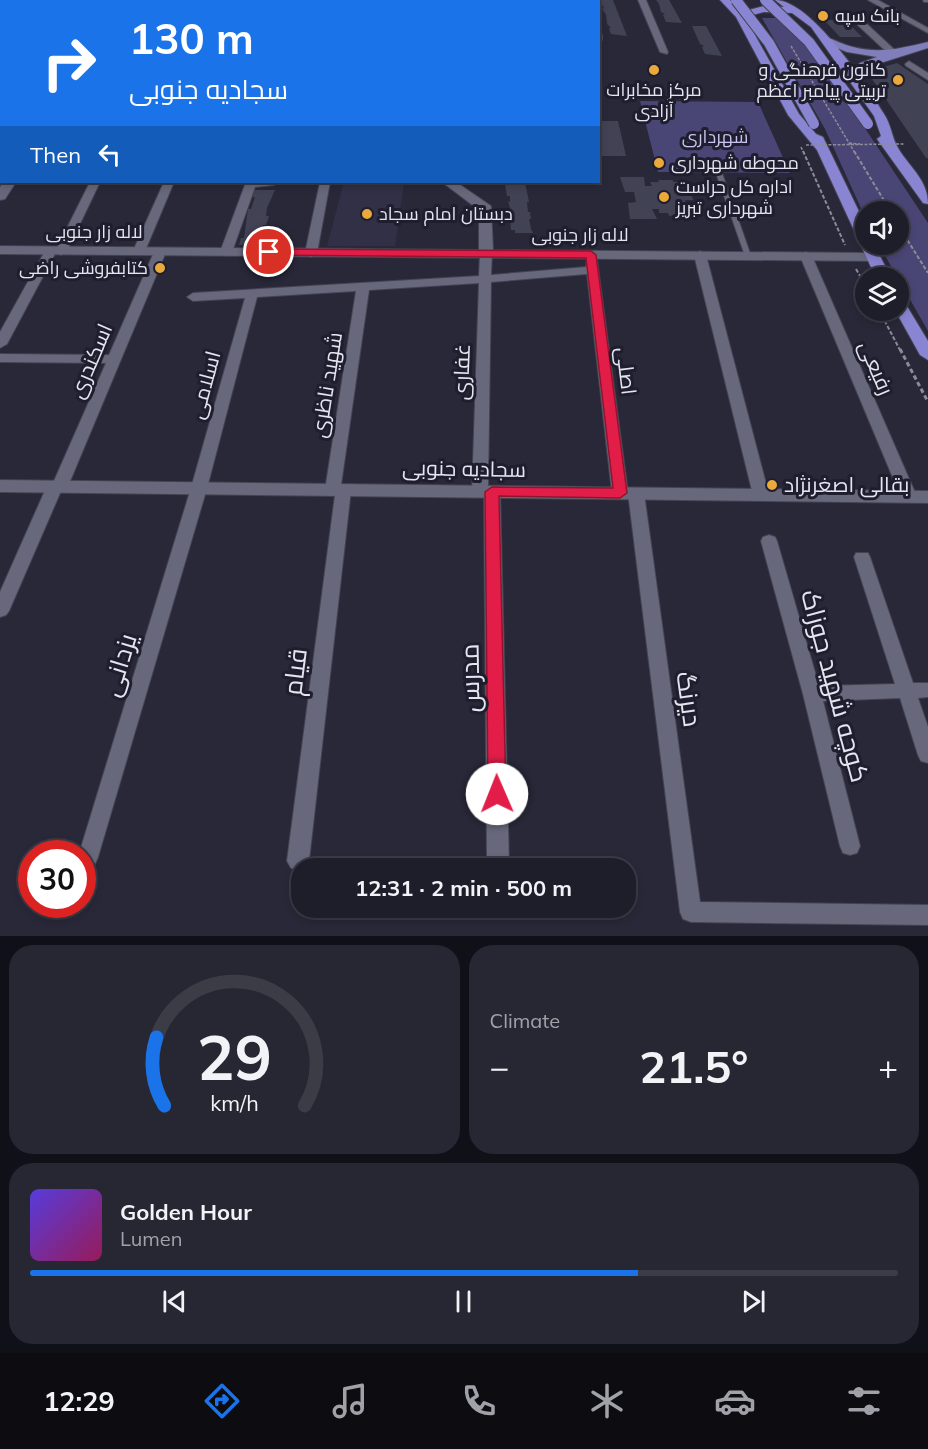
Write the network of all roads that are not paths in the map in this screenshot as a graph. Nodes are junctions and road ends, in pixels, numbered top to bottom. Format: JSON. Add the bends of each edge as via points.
{"nodes":[{"id":1,"x":642,"y":0,"type":"edge"},
{"id":2,"x":724,"y":0,"type":"edge"},
{"id":3,"x":736,"y":0,"type":"edge"},
{"id":4,"x":765,"y":0,"type":"edge"},
{"id":5,"x":780,"y":0,"type":"edge"},
{"id":6,"x":794,"y":0,"type":"edge"},
{"id":7,"x":872,"y":0,"type":"edge"},
{"id":8,"x":797,"y":12,"type":"junction"},
{"id":9,"x":852,"y":15,"type":"dead end"},
{"id":10,"x":740,"y":16,"type":"junction"},
{"id":11,"x":814,"y":25,"type":"junction"},
{"id":12,"x":928,"y":30,"type":"edge"},
{"id":13,"x":826,"y":40,"type":"junction"},
{"id":14,"x":928,"y":45,"type":"edge"},
{"id":15,"x":664,"y":51,"type":"dead end"},
{"id":16,"x":894,"y":54,"type":"junction"},
{"id":17,"x":909,"y":64,"type":"dead end"},
{"id":18,"x":853,"y":76,"type":"junction"},
{"id":19,"x":928,"y":78,"type":"edge"},
{"id":20,"x":820,"y":147,"type":"junction"},
{"id":21,"x":891,"y":147,"type":"junction"},
{"id":22,"x":719,"y":173,"type":"dead end"},
{"id":23,"x":9,"y":183,"type":"edge"},
{"id":24,"x":94,"y":183,"type":"edge"},
{"id":25,"x":169,"y":183,"type":"edge"},
{"id":26,"x":250,"y":183,"type":"edge"},
{"id":27,"x":325,"y":183,"type":"edge"},
{"id":28,"x":449,"y":183,"type":"edge"},
{"id":29,"x":0,"y":196,"type":"edge"},
{"id":30,"x":928,"y":200,"type":"edge"},
{"id":31,"x":855,"y":221,"type":"edge"},
{"id":32,"x":0,"y":250,"type":"edge"},
{"id":33,"x":855,"y":250,"type":"edge"},
{"id":34,"x":56,"y":251,"type":"junction"},
{"id":35,"x":139,"y":251,"type":"junction"},
{"id":36,"x":160,"y":252,"type":"junction"},
{"id":37,"x":226,"y":252,"type":"junction"},
{"id":38,"x":311,"y":253,"type":"junction"},
{"id":39,"x":486,"y":254,"type":"junction"},
{"id":40,"x":591,"y":255,"type":"junction"},
{"id":41,"x":700,"y":255,"type":"junction"},
{"id":42,"x":748,"y":256,"type":"junction"},
{"id":43,"x":806,"y":256,"type":"junction"},
{"id":44,"x":593,"y":270,"type":"junction"},
{"id":45,"x":486,"y":279,"type":"junction"},
{"id":46,"x":363,"y":287,"type":"junction"},
{"id":47,"x":252,"y":294,"type":"junction"},
{"id":48,"x":193,"y":297,"type":"dead end"},
{"id":49,"x":908,"y":321,"type":"edge"},
{"id":50,"x":0,"y":344,"type":"edge"},
{"id":51,"x":928,"y":356,"type":"edge"},
{"id":52,"x":0,"y":358,"type":"edge"},
{"id":53,"x":114,"y":359,"type":"junction"},
{"id":54,"x":0,"y":486,"type":"edge"},
{"id":55,"x":57,"y":486,"type":"junction"},
{"id":56,"x":199,"y":488,"type":"junction"},
{"id":57,"x":338,"y":490,"type":"junction"},
{"id":58,"x":486,"y":492,"type":"junction"},
{"id":59,"x":628,"y":493,"type":"junction"},
{"id":60,"x":761,"y":495,"type":"junction"},
{"id":61,"x":909,"y":497,"type":"junction"},
{"id":62,"x":928,"y":497,"type":"edge"},
{"id":63,"x":769,"y":541,"type":"dead end"},
{"id":64,"x":862,"y":557,"type":"dead end"},
{"id":65,"x":0,"y":611,"type":"edge"},
{"id":66,"x":907,"y":690,"type":"junction"},
{"id":67,"x":928,"y":690,"type":"edge"},
{"id":68,"x":812,"y":694,"type":"junction"},
{"id":69,"x":928,"y":755,"type":"edge"},
{"id":70,"x":93,"y":840,"type":"edge"},
{"id":71,"x":850,"y":846,"type":"dead end"},
{"id":72,"x":298,"y":858,"type":"edge"},
{"id":73,"x":498,"y":858,"type":"edge"},
{"id":74,"x":928,"y":915,"type":"edge"}],
"edges":[{"from":1,"to":15,"type":"street"},
{"from":2,"to":10,"type":"highway"},
{"from":3,"to":20,"type":"highway","bridge":true,"via":[[765,37],[814,124]]},
{"from":4,"to":21,"type":"highway","bridge":true,"via":[[801,31],[826,60],[868,124]]},
{"from":5,"to":8,"type":"highway"},
{"from":6,"to":11,"type":"highway"},
{"from":7,"to":12,"type":"street"},
{"from":8,"to":10,"type":"highway","via":[[762,9]]},
{"from":8,"to":11,"type":"highway"},
{"from":9,"to":16,"type":"street"},
{"from":10,"to":20,"type":"highway","via":[[794,115]]},
{"from":11,"to":13,"type":"highway"},
{"from":13,"to":16,"type":"main road","via":[[847,50]]},
{"from":13,"to":18,"type":"highway"},
{"from":14,"to":16,"type":"main road"},
{"from":16,"to":18,"type":"main road","via":[[864,65]]},
{"from":17,"to":19,"type":"street"},
{"from":18,"to":21,"type":"highway","via":[[880,116]]},
{"from":20,"to":31,"type":"highway"},
{"from":21,"to":30,"type":"highway"},
{"from":22,"to":42,"type":"lane"},
{"from":23,"to":29,"type":"street"},
{"from":24,"to":34,"type":"street"},
{"from":25,"to":35,"type":"street"},
{"from":26,"to":37,"type":"street"},
{"from":27,"to":38,"type":"street"},
{"from":28,"to":39,"type":"street","via":[[486,208]]},
{"from":32,"to":34,"type":"street","name":"لاله زار جنوبی"},
{"from":33,"to":43,"type":"street","name":"لاله زار جنوبی"},
{"from":34,"to":35,"type":"street","name":"لاله زار جنوبی"},
{"from":34,"to":50,"type":"street"},
{"from":35,"to":36,"type":"street","name":"لاله زار جنوبی"},
{"from":36,"to":37,"type":"street","name":"لاله زار جنوبی"},
{"from":36,"to":53,"type":"street","name":"اسکندری"},
{"from":37,"to":38,"type":"street","name":"لاله زار جنوبی"},
{"from":38,"to":39,"type":"street","name":"لاله زار جنوبی"},
{"from":39,"to":40,"type":"street","name":"لاله زار جنوبی"},
{"from":39,"to":45,"type":"street","name":"غفاری"},
{"from":40,"to":41,"type":"street","name":"لاله زار جنوبی"},
{"from":40,"to":44,"type":"street","name":"اصلی"},
{"from":41,"to":42,"type":"street","name":"لاله زار جنوبی"},
{"from":41,"to":60,"type":"street"},
{"from":42,"to":43,"type":"street","name":"لاله زار جنوبی"},
{"from":43,"to":61,"type":"street","name":"رفیعی"},
{"from":44,"to":45,"type":"street"},
{"from":44,"to":59,"type":"street","name":"اصلی"},
{"from":45,"to":46,"type":"street"},
{"from":45,"to":58,"type":"street","name":"غفاری"},
{"from":46,"to":47,"type":"street"},
{"from":46,"to":57,"type":"street","name":"شهید ناظری"},
{"from":47,"to":48,"type":"street"},
{"from":47,"to":56,"type":"street","name":"اسلامی"},
{"from":49,"to":51,"type":"highway"},
{"from":52,"to":53,"type":"street"},
{"from":53,"to":55,"type":"street","name":"اسکندری"},
{"from":54,"to":55,"type":"street","name":"سجادیه جنوبی"},
{"from":55,"to":56,"type":"street","name":"سجادیه جنوبی"},
{"from":55,"to":65,"type":"street","name":"اسکندری"},
{"from":56,"to":57,"type":"street","name":"سجادیه جنوبی"},
{"from":56,"to":70,"type":"street","name":"یزدانی"},
{"from":57,"to":58,"type":"street","name":"سجادیه جنوبی"},
{"from":57,"to":72,"type":"street","name":"قیام"},
{"from":58,"to":59,"type":"street","name":"سجادیه جنوبی"},
{"from":58,"to":73,"type":"street","name":"مدرس"},
{"from":59,"to":60,"type":"street","name":"سجادیه جنوبی"},
{"from":59,"to":74,"type":"street","name":"دیرنگ","via":[[691,912]]},
{"from":60,"to":61,"type":"street","name":"سجادیه جنوبی"},
{"from":61,"to":62,"type":"street","name":"سجادیه جنوبی"},
{"from":63,"to":68,"type":"street","name":"کوچه شهید جوزاک"},
{"from":64,"to":66,"type":"street"},
{"from":66,"to":67,"type":"street"},
{"from":66,"to":68,"type":"street"},
{"from":66,"to":69,"type":"street"},
{"from":68,"to":71,"type":"street","name":"کوچه شهید جوزاک"}]}
